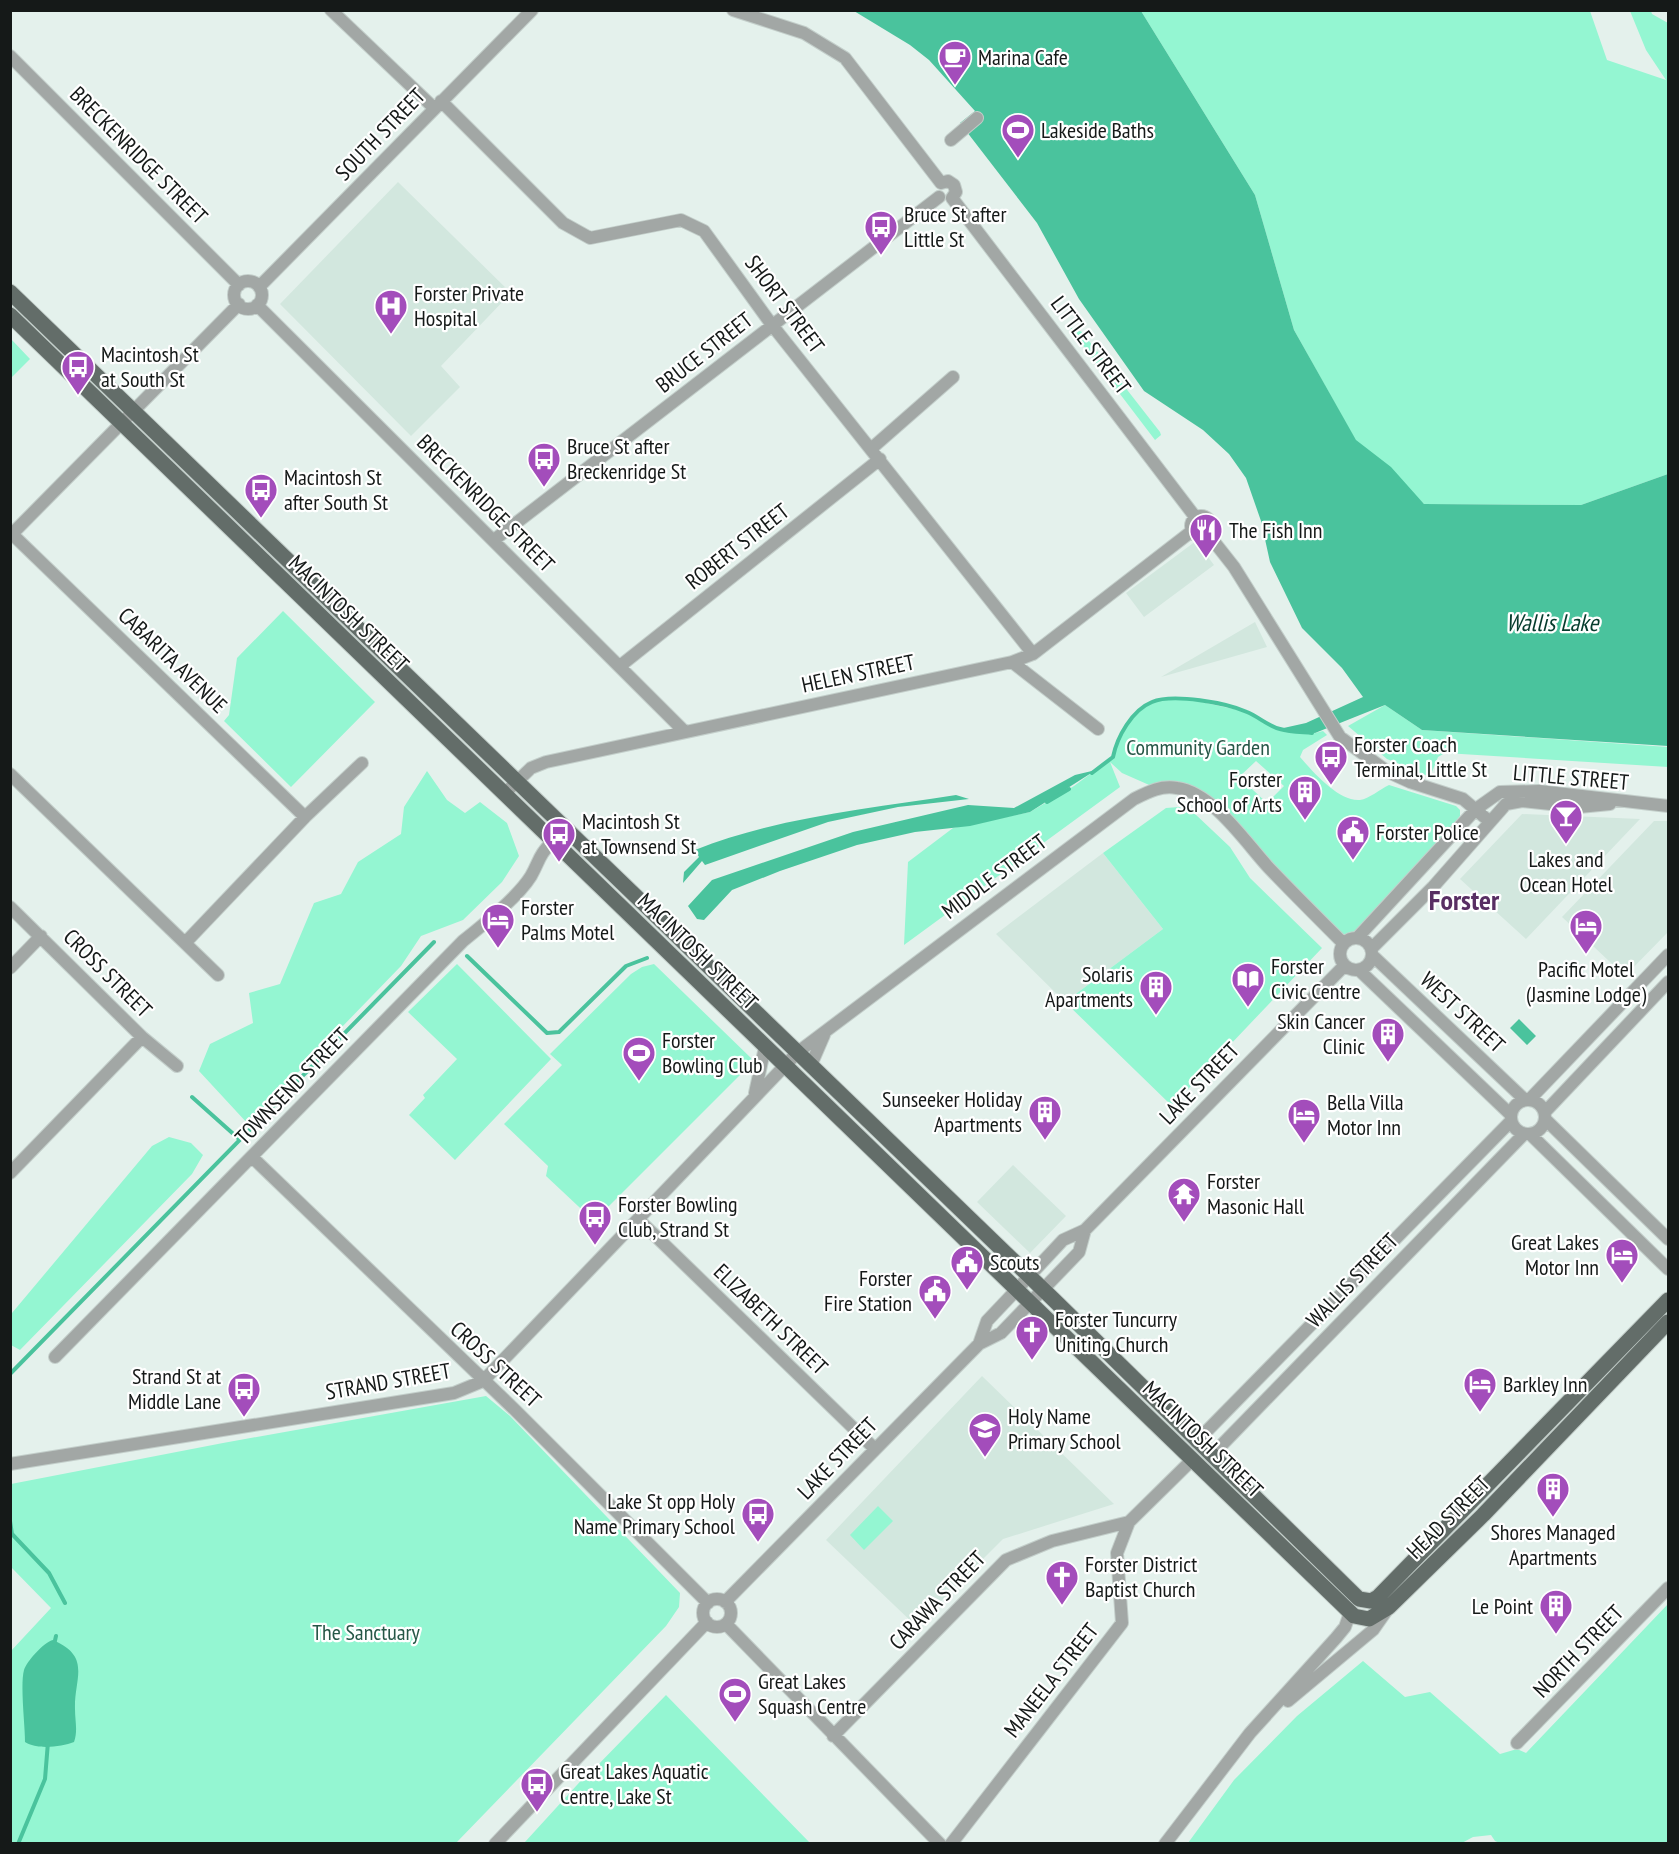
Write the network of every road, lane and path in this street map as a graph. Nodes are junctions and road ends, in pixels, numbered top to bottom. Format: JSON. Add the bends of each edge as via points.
{"nodes":[{"id":1,"x":331,"y":10,"type":"edge"},
{"id":2,"x":532,"y":10,"type":"edge"},
{"id":3,"x":733,"y":10,"type":"edge"},
{"id":4,"x":10,"y":56,"type":"edge"},
{"id":5,"x":438,"y":105,"type":"junction"},
{"id":6,"x":976,"y":118,"type":"dead end"},
{"id":7,"x":951,"y":140,"type":"dead end"},
{"id":8,"x":941,"y":183,"type":"junction"},
{"id":9,"x":939,"y":197,"type":"junction"},
{"id":10,"x":952,"y":198,"type":"junction"},
{"id":11,"x":239,"y":285,"type":"junction"},
{"id":12,"x":259,"y":287,"type":"junction"},
{"id":13,"x":10,"y":292,"type":"edge"},
{"id":14,"x":238,"y":304,"type":"junction"},
{"id":15,"x":257,"y":305,"type":"junction"},
{"id":16,"x":10,"y":315,"type":"edge"},
{"id":17,"x":772,"y":325,"type":"junction"},
{"id":18,"x":953,"y":376,"type":"dead end"},
{"id":19,"x":132,"y":411,"type":"junction"},
{"id":20,"x":121,"y":423,"type":"junction"},
{"id":21,"x":872,"y":448,"type":"junction"},
{"id":22,"x":880,"y":459,"type":"junction"},
{"id":23,"x":1196,"y":518,"type":"junction"},
{"id":24,"x":1192,"y":531,"type":"junction"},
{"id":25,"x":1208,"y":534,"type":"junction"},
{"id":26,"x":11,"y":535,"type":"edge"},
{"id":27,"x":494,"y":540,"type":"junction"},
{"id":28,"x":1032,"y":654,"type":"junction"},
{"id":29,"x":1012,"y":662,"type":"junction"},
{"id":30,"x":620,"y":666,"type":"junction"},
{"id":31,"x":1098,"y":729,"type":"dead end"},
{"id":32,"x":684,"y":731,"type":"junction"},
{"id":33,"x":362,"y":763,"type":"dead end"},
{"id":34,"x":10,"y":774,"type":"edge"},
{"id":35,"x":516,"y":781,"type":"junction"},
{"id":36,"x":504,"y":794,"type":"junction"},
{"id":37,"x":1620,"y":802,"type":"junction"},
{"id":38,"x":1668,"y":806,"type":"edge"},
{"id":39,"x":1476,"y":809,"type":"junction"},
{"id":40,"x":305,"y":817,"type":"junction"},
{"id":41,"x":1489,"y":821,"type":"junction"},
{"id":42,"x":553,"y":841,"type":"junction"},
{"id":43,"x":10,"y":908,"type":"edge"},
{"id":44,"x":41,"y":936,"type":"junction"},
{"id":45,"x":1358,"y":937,"type":"junction"},
{"id":46,"x":185,"y":943,"type":"junction"},
{"id":47,"x":1343,"y":943,"type":"junction"},
{"id":48,"x":1372,"y":952,"type":"junction"},
{"id":49,"x":1668,"y":955,"type":"edge"},
{"id":50,"x":1344,"y":966,"type":"junction"},
{"id":51,"x":10,"y":968,"type":"edge"},
{"id":52,"x":1359,"y":970,"type":"junction"},
{"id":53,"x":218,"y":975,"type":"dead end"},
{"id":54,"x":1668,"y":982,"type":"edge"},
{"id":55,"x":827,"y":1028,"type":"junction"},
{"id":56,"x":142,"y":1037,"type":"junction"},
{"id":57,"x":765,"y":1047,"type":"junction"},
{"id":58,"x":798,"y":1052,"type":"junction"},
{"id":59,"x":784,"y":1065,"type":"junction"},
{"id":60,"x":811,"y":1065,"type":"junction"},
{"id":61,"x":177,"y":1066,"type":"dead end"},
{"id":62,"x":754,"y":1097,"type":"junction"},
{"id":63,"x":1527,"y":1099,"type":"junction"},
{"id":64,"x":1545,"y":1116,"type":"junction"},
{"id":65,"x":1510,"y":1118,"type":"junction"},
{"id":66,"x":1527,"y":1134,"type":"junction"},
{"id":67,"x":252,"y":1157,"type":"junction"},
{"id":68,"x":10,"y":1173,"type":"edge"},
{"id":69,"x":638,"y":1219,"type":"junction"},
{"id":70,"x":1085,"y":1230,"type":"junction"},
{"id":71,"x":1668,"y":1239,"type":"edge"},
{"id":72,"x":1668,"y":1269,"type":"edge"},
{"id":73,"x":1029,"y":1276,"type":"junction"},
{"id":74,"x":1043,"y":1289,"type":"junction"},
{"id":75,"x":1015,"y":1290,"type":"junction"},
{"id":76,"x":1668,"y":1300,"type":"edge"},
{"id":77,"x":1029,"y":1303,"type":"junction"},
{"id":78,"x":1668,"y":1322,"type":"edge"},
{"id":79,"x":979,"y":1344,"type":"junction"},
{"id":80,"x":55,"y":1357,"type":"dead end"},
{"id":81,"x":483,"y":1381,"type":"junction"},
{"id":82,"x":1196,"y":1442,"type":"junction"},
{"id":83,"x":875,"y":1449,"type":"junction"},
{"id":84,"x":1211,"y":1456,"type":"junction"},
{"id":85,"x":1192,"y":1460,"type":"junction"},
{"id":86,"x":10,"y":1464,"type":"edge"},
{"id":87,"x":1129,"y":1522,"type":"junction"},
{"id":88,"x":1668,"y":1588,"type":"edge"},
{"id":89,"x":725,"y":1602,"type":"junction"},
{"id":90,"x":1384,"y":1602,"type":"junction"},
{"id":91,"x":708,"y":1603,"type":"junction"},
{"id":92,"x":1350,"y":1613,"type":"junction"},
{"id":93,"x":707,"y":1622,"type":"junction"},
{"id":94,"x":726,"y":1624,"type":"junction"},
{"id":95,"x":1250,"y":1733,"type":"junction"},
{"id":96,"x":833,"y":1736,"type":"junction"},
{"id":97,"x":1517,"y":1743,"type":"dead end"},
{"id":98,"x":495,"y":1844,"type":"edge"},
{"id":99,"x":939,"y":1844,"type":"edge"},
{"id":100,"x":951,"y":1844,"type":"edge"},
{"id":101,"x":1165,"y":1844,"type":"edge"}],
"edges":[{"from":1,"to":5,"type":"street","name":"SHORT STREET"},
{"from":2,"to":5,"type":"street","name":"SOUTH STREET"},
{"from":3,"to":8,"type":"street","via":[[804,33],[845,58]]},
{"from":4,"to":11,"type":"street","name":"BRECKENRIDGE STREET"},
{"from":5,"to":12,"type":"street","name":"SOUTH STREET"},
{"from":5,"to":17,"type":"street","name":"SHORT STREET","via":[[563,223],[590,238],[681,220],[704,231]]},
{"from":6,"to":7,"type":"street"},
{"from":8,"to":9,"type":"street","via":[[937,189]]},
{"from":8,"to":10,"type":"street","via":[[948,181],[954,185],[956,192]]},
{"from":9,"to":10,"type":"street"},
{"from":9,"to":17,"type":"street","name":"BRUCE STREET"},
{"from":10,"to":23,"type":"street","name":"LITTLE STREET"},
{"from":11,"to":12,"type":"street","via":[[250,281]]},
{"from":11,"to":14,"type":"street","via":[[234,295]]},
{"from":12,"to":15,"type":"street","via":[[262,296]]},
{"from":13,"to":19,"type":"main road","name":"MACINTOSH STREET"},
{"from":14,"to":15,"type":"street","via":[[249,308]]},
{"from":14,"to":19,"type":"street"},
{"from":15,"to":27,"type":"street","name":"BRECKENRIDGE STREET"},
{"from":16,"to":20,"type":"main road","name":"MACINTOSH STREET"},
{"from":17,"to":21,"type":"street","name":"SHORT STREET"},
{"from":17,"to":27,"type":"street","name":"BRUCE STREET"},
{"from":18,"to":21,"type":"street"},
{"from":19,"to":20,"type":"street"},
{"from":19,"to":35,"type":"main road","name":"MACINTOSH STREET"},
{"from":20,"to":26,"type":"street"},
{"from":20,"to":36,"type":"main road","name":"MACINTOSH STREET"},
{"from":21,"to":22,"type":"street","name":"SHORT STREET"},
{"from":22,"to":28,"type":"street","name":"SHORT STREET"},
{"from":22,"to":30,"type":"street","name":"ROBERT STREET"},
{"from":23,"to":24,"type":"street"},
{"from":23,"to":25,"type":"street","via":[[1208,519],[1212,525]]},
{"from":24,"to":25,"type":"street","via":[[1200,536]]},
{"from":24,"to":28,"type":"street","name":"HELEN STREET"},
{"from":25,"to":39,"type":"street","via":[[1234,567],[1337,733],[1388,771],[1463,799]]},
{"from":26,"to":40,"type":"street","name":"CABARITA AVENUE"},
{"from":27,"to":30,"type":"street","name":"BRECKENRIDGE STREET"},
{"from":28,"to":29,"type":"street","name":"HELEN STREET"},
{"from":29,"to":31,"type":"street"},
{"from":29,"to":32,"type":"street","name":"HELEN STREET"},
{"from":30,"to":32,"type":"street","name":"BRECKENRIDGE STREET"},
{"from":32,"to":35,"type":"street","name":"HELEN STREET","via":[[538,764]]},
{"from":33,"to":40,"type":"street"},
{"from":34,"to":46,"type":"street"},
{"from":35,"to":36,"type":"street","name":"HELEN STREET"},
{"from":35,"to":58,"type":"main road","name":"MACINTOSH STREET"},
{"from":36,"to":42,"type":"main road","name":"MACINTOSH STREET"},
{"from":37,"to":38,"type":"street","name":"LITTLE STREET"},
{"from":37,"to":39,"type":"street","name":"LITTLE STREET","via":[[1511,790],[1491,797]]},
{"from":37,"to":41,"type":"street","via":[[1579,807],[1513,802]]},
{"from":39,"to":41,"type":"street"},
{"from":39,"to":45,"type":"street"},
{"from":40,"to":46,"type":"street"},
{"from":41,"to":48,"type":"street"},
{"from":42,"to":57,"type":"main road","name":"MACINTOSH STREET"},
{"from":42,"to":67,"type":"street","name":"TOWNSEND STREET","via":[[538,856],[531,876]]},
{"from":43,"to":44,"type":"street","name":"CROSS STREET"},
{"from":44,"to":51,"type":"street"},
{"from":44,"to":56,"type":"street","name":"CROSS STREET"},
{"from":45,"to":47,"type":"street"},
{"from":45,"to":48,"type":"street","via":[[1366,941]]},
{"from":46,"to":53,"type":"street"},
{"from":47,"to":50,"type":"street","via":[[1339,957]]},
{"from":47,"to":55,"type":"street","name":"MIDDLE STREET","via":[[1266,865],[1252,845],[1197,794],[1156,788],[1134,799]]},
{"from":48,"to":52,"type":"street","via":[[1368,965]]},
{"from":48,"to":63,"type":"street","name":"WEST STREET"},
{"from":49,"to":63,"type":"street"},
{"from":50,"to":52,"type":"street"},
{"from":50,"to":70,"type":"street","name":"LAKE STREET"},
{"from":52,"to":65,"type":"street","name":"WEST STREET"},
{"from":54,"to":64,"type":"street"},
{"from":55,"to":58,"type":"street","name":"MIDDLE STREET"},
{"from":55,"to":60,"type":"street","name":"MIDDLE STREET"},
{"from":56,"to":61,"type":"street","name":"CROSS STREET"},
{"from":56,"to":68,"type":"street"},
{"from":57,"to":59,"type":"main road","name":"MACINTOSH STREET"},
{"from":57,"to":62,"type":"street"},
{"from":58,"to":59,"type":"street","name":"MIDDLE STREET"},
{"from":58,"to":60,"type":"main road","name":"MACINTOSH STREET"},
{"from":59,"to":62,"type":"street","name":"STRAND STREET"},
{"from":59,"to":75,"type":"main road","name":"MACINTOSH STREET"},
{"from":60,"to":73,"type":"main road","name":"MACINTOSH STREET"},
{"from":62,"to":69,"type":"street","name":"STRAND STREET"},
{"from":63,"to":64,"type":"street","via":[[1539,1103]]},
{"from":63,"to":65,"type":"street","via":[[1515,1105]]},
{"from":64,"to":66,"type":"street","via":[[1543,1126]]},
{"from":64,"to":71,"type":"street"},
{"from":65,"to":66,"type":"street","via":[[1515,1129]]},
{"from":65,"to":82,"type":"street","name":"WALLIS STREET"},
{"from":66,"to":72,"type":"street"},
{"from":66,"to":84,"type":"street","name":"WALLIS STREET"},
{"from":67,"to":80,"type":"street","name":"TOWNSEND STREET"},
{"from":67,"to":81,"type":"street","name":"CROSS STREET"},
{"from":69,"to":81,"type":"street","name":"STRAND STREET"},
{"from":69,"to":83,"type":"street","name":"ELIZABETH STREET"},
{"from":70,"to":73,"type":"street","name":"LAKE STREET","via":[[1063,1240]]},
{"from":70,"to":74,"type":"street","name":"LAKE STREET","via":[[1079,1252]]},
{"from":73,"to":74,"type":"main road","name":"MACINTOSH STREET"},
{"from":73,"to":75,"type":"street","name":"LAKE STREET"},
{"from":74,"to":77,"type":"street","name":"LAKE STREET"},
{"from":74,"to":82,"type":"main road","name":"MACINTOSH STREET"},
{"from":75,"to":77,"type":"main road","name":"MACINTOSH STREET"},
{"from":75,"to":79,"type":"street","name":"LAKE STREET","via":[[987,1320]]},
{"from":76,"to":90,"type":"main road","name":"HEAD STREET"},
{"from":77,"to":79,"type":"street","name":"LAKE STREET","via":[[1001,1332]]},
{"from":77,"to":85,"type":"main road","name":"MACINTOSH STREET"},
{"from":78,"to":90,"type":"main road","name":"HEAD STREET","via":[[1483,1515]]},
{"from":79,"to":83,"type":"street","name":"LAKE STREET"},
{"from":81,"to":86,"type":"street","name":"STRAND STREET","via":[[454,1393]]},
{"from":81,"to":91,"type":"street","name":"CROSS STREET"},
{"from":82,"to":84,"type":"main road","name":"MACINTOSH STREET"},
{"from":83,"to":89,"type":"street","name":"LAKE STREET"},
{"from":84,"to":90,"type":"main road","name":"MACINTOSH STREET","via":[[1359,1599]]},
{"from":85,"to":87,"type":"street"},
{"from":85,"to":92,"type":"main road","name":"MACINTOSH STREET"},
{"from":87,"to":96,"type":"street","name":"CARAWA STREET","via":[[1052,1541],[1006,1560]]},
{"from":87,"to":100,"type":"street","name":"MANEELA STREET","via":[[1117,1553],[1122,1623]]},
{"from":88,"to":97,"type":"street","name":"NORTH STREET"},
{"from":89,"to":91,"type":"street"},
{"from":89,"to":94,"type":"street","via":[[731,1613]]},
{"from":90,"to":92,"type":"main road","via":[[1369,1619]]},
{"from":90,"to":95,"type":"street","name":"HEAD STREET","via":[[1373,1630]]},
{"from":91,"to":93,"type":"street","via":[[704,1610]]},
{"from":92,"to":95,"type":"street","name":"HEAD STREET","via":[[1336,1638]]},
{"from":93,"to":94,"type":"street","via":[[714,1627]]},
{"from":93,"to":98,"type":"street"},
{"from":94,"to":96,"type":"street"},
{"from":95,"to":101,"type":"street","name":"HEAD STREET"},
{"from":96,"to":99,"type":"street"}]}
